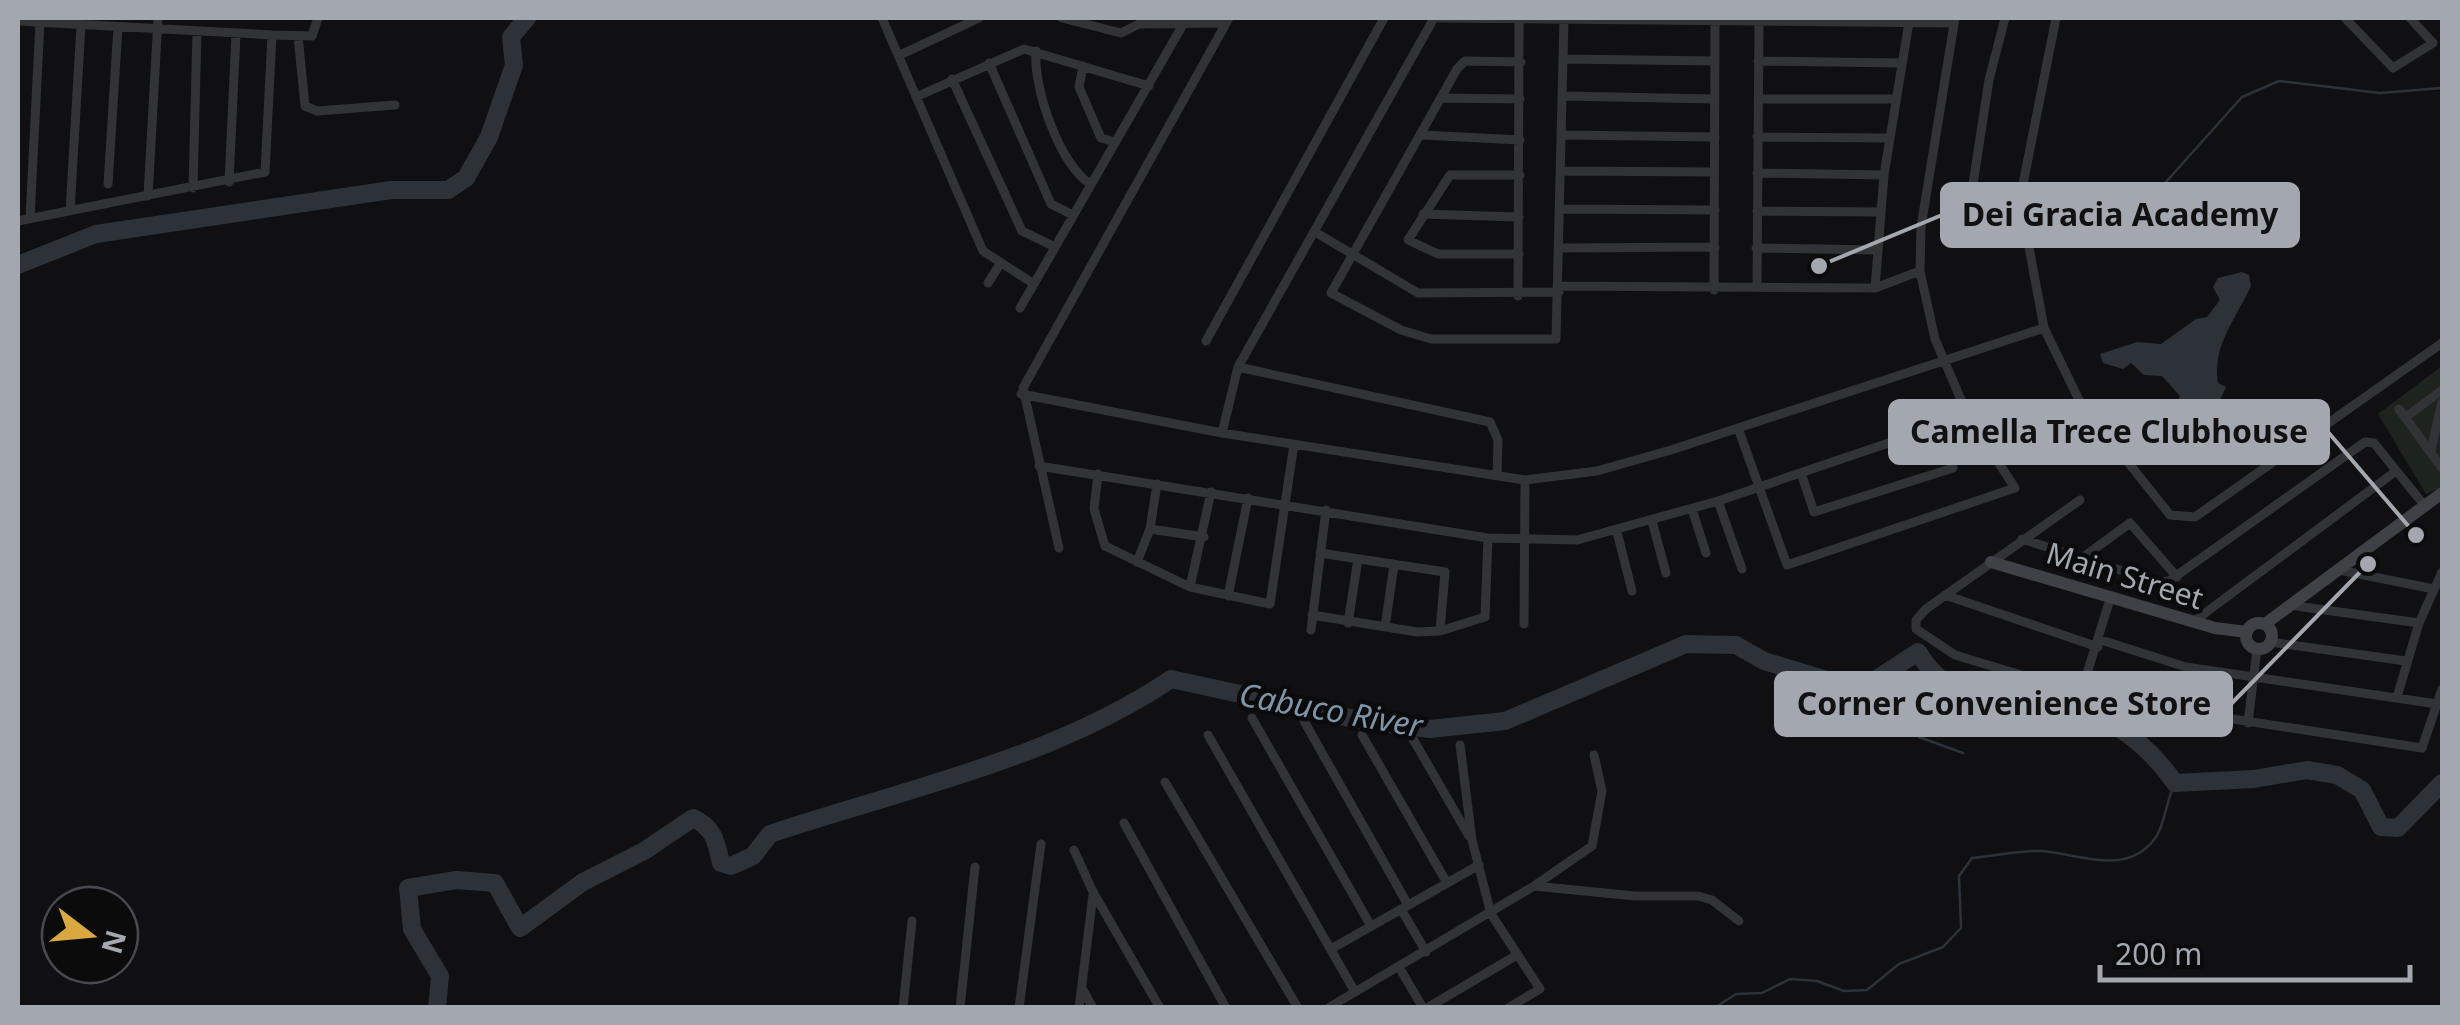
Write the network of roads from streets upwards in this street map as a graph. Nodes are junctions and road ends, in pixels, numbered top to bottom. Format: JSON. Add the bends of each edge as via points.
{"nodes":[{"id":1,"x":158,"y":18,"type":"edge"},
{"id":2,"x":318,"y":18,"type":"edge"},
{"id":3,"x":882,"y":18,"type":"edge"},
{"id":4,"x":979,"y":18,"type":"edge"},
{"id":5,"x":1062,"y":18,"type":"edge"},
{"id":6,"x":1384,"y":18,"type":"edge"},
{"id":7,"x":1437,"y":18,"type":"edge"},
{"id":8,"x":2004,"y":18,"type":"edge"},
{"id":9,"x":2056,"y":18,"type":"edge"},
{"id":10,"x":2345,"y":18,"type":"edge"},
{"id":11,"x":2410,"y":18,"type":"edge"},
{"id":12,"x":1616,"y":19,"type":"edge"},
{"id":13,"x":1185,"y":20,"type":"junction"},
{"id":14,"x":1228,"y":20,"type":"edge"},
{"id":15,"x":1520,"y":20,"type":"edge"},
{"id":16,"x":1564,"y":20,"type":"edge"},
{"id":17,"x":1716,"y":20,"type":"junction"},
{"id":18,"x":1759,"y":20,"type":"edge"},
{"id":19,"x":1954,"y":20,"type":"edge"},
{"id":20,"x":18,"y":21,"type":"edge"},
{"id":21,"x":40,"y":22,"type":"junction"},
{"id":22,"x":1909,"y":22,"type":"junction"},
{"id":23,"x":81,"y":24,"type":"junction"},
{"id":24,"x":118,"y":27,"type":"junction"},
{"id":25,"x":157,"y":29,"type":"junction"},
{"id":26,"x":197,"y":32,"type":"junction"},
{"id":27,"x":236,"y":34,"type":"junction"},
{"id":28,"x":272,"y":35,"type":"junction"},
{"id":29,"x":298,"y":36,"type":"junction"},
{"id":30,"x":1036,"y":51,"type":"junction"},
{"id":31,"x":900,"y":56,"type":"junction"},
{"id":32,"x":1563,"y":60,"type":"junction"},
{"id":33,"x":1715,"y":61,"type":"junction"},
{"id":34,"x":1758,"y":61,"type":"junction"},
{"id":35,"x":1521,"y":62,"type":"junction"},
{"id":36,"x":989,"y":64,"type":"junction"},
{"id":37,"x":1901,"y":64,"type":"junction"},
{"id":38,"x":1083,"y":66,"type":"junction"},
{"id":39,"x":952,"y":79,"type":"junction"},
{"id":40,"x":1149,"y":86,"type":"junction"},
{"id":41,"x":916,"y":96,"type":"junction"},
{"id":42,"x":1563,"y":96,"type":"junction"},
{"id":43,"x":1441,"y":98,"type":"junction"},
{"id":44,"x":1715,"y":99,"type":"junction"},
{"id":45,"x":1758,"y":99,"type":"junction"},
{"id":46,"x":1895,"y":99,"type":"junction"},
{"id":47,"x":1520,"y":100,"type":"junction"},
{"id":48,"x":396,"y":105,"type":"dead end"},
{"id":49,"x":1422,"y":135,"type":"junction"},
{"id":50,"x":1563,"y":135,"type":"junction"},
{"id":51,"x":1715,"y":137,"type":"junction"},
{"id":52,"x":1757,"y":137,"type":"junction"},
{"id":53,"x":1890,"y":138,"type":"junction"},
{"id":54,"x":1520,"y":140,"type":"junction"},
{"id":55,"x":1115,"y":142,"type":"junction"},
{"id":56,"x":1562,"y":171,"type":"junction"},
{"id":57,"x":1714,"y":172,"type":"junction"},
{"id":58,"x":1757,"y":173,"type":"junction"},
{"id":59,"x":1520,"y":175,"type":"junction"},
{"id":60,"x":1884,"y":175,"type":"junction"},
{"id":61,"x":229,"y":182,"type":"junction"},
{"id":62,"x":108,"y":184,"type":"dead end"},
{"id":63,"x":1090,"y":184,"type":"junction"},
{"id":64,"x":193,"y":188,"type":"junction"},
{"id":65,"x":148,"y":196,"type":"junction"},
{"id":66,"x":2020,"y":200,"type":"junction"},
{"id":67,"x":70,"y":210,"type":"junction"},
{"id":68,"x":1562,"y":210,"type":"junction"},
{"id":69,"x":1715,"y":210,"type":"junction"},
{"id":70,"x":1757,"y":211,"type":"junction"},
{"id":71,"x":1880,"y":212,"type":"junction"},
{"id":72,"x":1423,"y":214,"type":"junction"},
{"id":73,"x":1073,"y":215,"type":"junction"},
{"id":74,"x":30,"y":218,"type":"junction"},
{"id":75,"x":1519,"y":218,"type":"junction"},
{"id":76,"x":18,"y":221,"type":"edge"},
{"id":77,"x":1315,"y":232,"type":"junction"},
{"id":78,"x":1055,"y":247,"type":"junction"},
{"id":79,"x":1715,"y":247,"type":"junction"},
{"id":80,"x":1561,"y":248,"type":"junction"},
{"id":81,"x":1756,"y":248,"type":"junction"},
{"id":82,"x":1876,"y":250,"type":"junction"},
{"id":83,"x":1519,"y":254,"type":"junction"},
{"id":84,"x":1355,"y":256,"type":"junction"},
{"id":85,"x":1000,"y":264,"type":"junction"},
{"id":86,"x":1920,"y":271,"type":"junction"},
{"id":87,"x":988,"y":283,"type":"dead end"},
{"id":88,"x":1034,"y":284,"type":"junction"},
{"id":89,"x":1756,"y":286,"type":"junction"},
{"id":90,"x":1875,"y":288,"type":"junction"},
{"id":91,"x":1559,"y":289,"type":"junction"},
{"id":92,"x":1714,"y":290,"type":"junction"},
{"id":93,"x":1518,"y":296,"type":"junction"},
{"id":94,"x":1020,"y":308,"type":"dead end"},
{"id":95,"x":2044,"y":328,"type":"junction"},
{"id":96,"x":1206,"y":340,"type":"dead end"},
{"id":97,"x":2442,"y":343,"type":"edge"},
{"id":98,"x":1944,"y":359,"type":"junction"},
{"id":99,"x":1238,"y":367,"type":"junction"},
{"id":100,"x":2442,"y":390,"type":"edge"},
{"id":101,"x":1021,"y":394,"type":"junction"},
{"id":102,"x":2442,"y":402,"type":"edge"},
{"id":103,"x":1968,"y":416,"type":"junction"},
{"id":104,"x":1738,"y":428,"type":"junction"},
{"id":105,"x":1928,"y":429,"type":"junction"},
{"id":106,"x":1222,"y":432,"type":"junction"},
{"id":107,"x":1294,"y":444,"type":"junction"},
{"id":108,"x":2431,"y":450,"type":"junction"},
{"id":109,"x":1039,"y":466,"type":"junction"},
{"id":110,"x":2442,"y":468,"type":"edge"},
{"id":111,"x":2396,"y":471,"type":"junction"},
{"id":112,"x":1800,"y":472,"type":"junction"},
{"id":113,"x":1098,"y":474,"type":"junction"},
{"id":114,"x":1497,"y":476,"type":"junction"},
{"id":115,"x":1525,"y":480,"type":"junction"},
{"id":116,"x":1158,"y":484,"type":"junction"},
{"id":117,"x":1758,"y":486,"type":"junction"},
{"id":118,"x":1211,"y":492,"type":"junction"},
{"id":119,"x":2442,"y":492,"type":"edge"},
{"id":120,"x":1248,"y":498,"type":"junction"},
{"id":121,"x":1718,"y":500,"type":"junction"},
{"id":122,"x":2080,"y":500,"type":"dead end"},
{"id":123,"x":1286,"y":503,"type":"junction"},
{"id":124,"x":2424,"y":505,"type":"junction"},
{"id":125,"x":1692,"y":508,"type":"junction"},
{"id":126,"x":1326,"y":510,"type":"junction"},
{"id":127,"x":1652,"y":521,"type":"junction"},
{"id":128,"x":1150,"y":529,"type":"junction"},
{"id":129,"x":1616,"y":532,"type":"junction"},
{"id":130,"x":1204,"y":537,"type":"junction"},
{"id":131,"x":1488,"y":538,"type":"junction"},
{"id":132,"x":2022,"y":540,"type":"junction"},
{"id":133,"x":1524,"y":541,"type":"junction"},
{"id":134,"x":1059,"y":548,"type":"dead end"},
{"id":135,"x":1320,"y":553,"type":"junction"},
{"id":136,"x":1706,"y":553,"type":"dead end"},
{"id":137,"x":2082,"y":558,"type":"junction"},
{"id":138,"x":1358,"y":559,"type":"junction"},
{"id":139,"x":1137,"y":562,"type":"junction"},
{"id":140,"x":1991,"y":562,"type":"junction"},
{"id":141,"x":1394,"y":564,"type":"junction"},
{"id":142,"x":1742,"y":569,"type":"dead end"},
{"id":143,"x":2337,"y":570,"type":"junction"},
{"id":144,"x":2442,"y":572,"type":"edge"},
{"id":145,"x":1666,"y":573,"type":"dead end"},
{"id":146,"x":2178,"y":578,"type":"junction"},
{"id":147,"x":1190,"y":587,"type":"junction"},
{"id":148,"x":2434,"y":590,"type":"junction"},
{"id":149,"x":1632,"y":591,"type":"dead end"},
{"id":150,"x":1944,"y":595,"type":"junction"},
{"id":151,"x":1228,"y":596,"type":"junction"},
{"id":152,"x":2112,"y":596,"type":"junction"},
{"id":153,"x":2289,"y":604,"type":"junction"},
{"id":154,"x":1312,"y":615,"type":"junction"},
{"id":155,"x":2193,"y":622,"type":"junction"},
{"id":156,"x":1348,"y":623,"type":"junction"},
{"id":157,"x":2419,"y":623,"type":"junction"},
{"id":158,"x":1524,"y":624,"type":"dead end"},
{"id":159,"x":2265,"y":624,"type":"junction"},
{"id":160,"x":1385,"y":627,"type":"junction"},
{"id":161,"x":1311,"y":630,"type":"dead end"},
{"id":162,"x":1440,"y":632,"type":"junction"},
{"id":163,"x":2246,"y":632,"type":"junction"},
{"id":164,"x":2100,"y":644,"type":"junction"},
{"id":165,"x":2264,"y":646,"type":"junction"},
{"id":166,"x":2406,"y":661,"type":"junction"},
{"id":167,"x":2255,"y":679,"type":"junction"},
{"id":168,"x":2084,"y":683,"type":"junction"},
{"id":169,"x":2442,"y":689,"type":"edge"},
{"id":170,"x":2397,"y":697,"type":"junction"},
{"id":171,"x":2437,"y":704,"type":"junction"},
{"id":172,"x":1252,"y":718,"type":"dead end"},
{"id":173,"x":1304,"y":721,"type":"dead end"},
{"id":174,"x":2248,"y":723,"type":"junction"},
{"id":175,"x":1208,"y":735,"type":"dead end"},
{"id":176,"x":1362,"y":735,"type":"dead end"},
{"id":177,"x":1412,"y":739,"type":"dead end"},
{"id":178,"x":1460,"y":745,"type":"dead end"},
{"id":179,"x":1594,"y":755,"type":"dead end"},
{"id":180,"x":1165,"y":782,"type":"dead end"},
{"id":181,"x":1124,"y":823,"type":"dead end"},
{"id":182,"x":1472,"y":840,"type":"junction"},
{"id":183,"x":1041,"y":844,"type":"dead end"},
{"id":184,"x":1074,"y":850,"type":"dead end"},
{"id":185,"x":1478,"y":865,"type":"junction"},
{"id":186,"x":975,"y":867,"type":"dead end"},
{"id":187,"x":1447,"y":883,"type":"junction"},
{"id":188,"x":1534,"y":886,"type":"junction"},
{"id":189,"x":1093,"y":892,"type":"junction"},
{"id":190,"x":1405,"y":907,"type":"junction"},
{"id":191,"x":1490,"y":914,"type":"junction"},
{"id":192,"x":1739,"y":921,"type":"dead end"},
{"id":193,"x":912,"y":922,"type":"dead end"},
{"id":194,"x":1371,"y":926,"type":"junction"},
{"id":195,"x":1331,"y":949,"type":"junction"},
{"id":196,"x":1426,"y":952,"type":"junction"},
{"id":197,"x":1518,"y":955,"type":"junction"},
{"id":198,"x":1399,"y":967,"type":"junction"},
{"id":199,"x":1082,"y":988,"type":"junction"},
{"id":200,"x":1355,"y":992,"type":"junction"},
{"id":201,"x":903,"y":1008,"type":"edge"},
{"id":202,"x":960,"y":1008,"type":"edge"},
{"id":203,"x":1020,"y":1008,"type":"edge"},
{"id":204,"x":1080,"y":1008,"type":"edge"},
{"id":205,"x":1093,"y":1008,"type":"edge"},
{"id":206,"x":1160,"y":1008,"type":"edge"},
{"id":207,"x":1226,"y":1008,"type":"edge"},
{"id":208,"x":1298,"y":1008,"type":"edge"},
{"id":209,"x":1328,"y":1008,"type":"edge"},
{"id":210,"x":1425,"y":1008,"type":"edge"},
{"id":211,"x":1508,"y":1008,"type":"edge"}],
"edges":[{"from":1,"to":25,"type":"street"},
{"from":2,"to":29,"type":"street","via":[[314,34]]},
{"from":3,"to":31,"type":"street"},
{"from":4,"to":31,"type":"street"},
{"from":5,"to":13,"type":"street","via":[[1120,32]]},
{"from":6,"to":96,"type":"street"},
{"from":7,"to":15,"type":"street"},
{"from":7,"to":77,"type":"street"},
{"from":8,"to":66,"type":"street","via":[[1974,184]]},
{"from":9,"to":66,"type":"street"},
{"from":10,"to":11,"type":"street","via":[[2393,68],[2432,44]]},
{"from":12,"to":16,"type":"street"},
{"from":12,"to":17,"type":"street"},
{"from":13,"to":14,"type":"street"},
{"from":13,"to":40,"type":"street"},
{"from":14,"to":101,"type":"street"},
{"from":15,"to":16,"type":"street"},
{"from":15,"to":35,"type":"street"},
{"from":16,"to":32,"type":"street"},
{"from":17,"to":18,"type":"street"},
{"from":17,"to":33,"type":"street"},
{"from":18,"to":22,"type":"street"},
{"from":18,"to":34,"type":"street"},
{"from":19,"to":22,"type":"street"},
{"from":19,"to":86,"type":"street","via":[[1920,226]]},
{"from":20,"to":21,"type":"street"},
{"from":21,"to":23,"type":"street"},
{"from":21,"to":74,"type":"street"},
{"from":22,"to":37,"type":"street"},
{"from":23,"to":24,"type":"street"},
{"from":23,"to":67,"type":"street"},
{"from":24,"to":25,"type":"street"},
{"from":24,"to":62,"type":"street"},
{"from":25,"to":26,"type":"street"},
{"from":25,"to":65,"type":"street"},
{"from":26,"to":27,"type":"street"},
{"from":26,"to":64,"type":"street"},
{"from":27,"to":28,"type":"street"},
{"from":27,"to":61,"type":"street"},
{"from":28,"to":29,"type":"street"},
{"from":28,"to":61,"type":"street","via":[[265,172]]},
{"from":29,"to":48,"type":"street","via":[[305,106],[317,111]]},
{"from":30,"to":36,"type":"street","via":[[1024,49]]},
{"from":30,"to":38,"type":"street"},
{"from":30,"to":63,"type":"street","via":[[1034,78],[1074,172]]},
{"from":31,"to":41,"type":"street"},
{"from":32,"to":33,"type":"street"},
{"from":32,"to":42,"type":"street"},
{"from":33,"to":44,"type":"street"},
{"from":34,"to":37,"type":"street"},
{"from":34,"to":45,"type":"street"},
{"from":35,"to":43,"type":"street","via":[[1465,61]]},
{"from":35,"to":47,"type":"street"},
{"from":36,"to":39,"type":"street"},
{"from":36,"to":73,"type":"street","via":[[1051,204]]},
{"from":37,"to":46,"type":"street"},
{"from":38,"to":40,"type":"street"},
{"from":38,"to":55,"type":"street","via":[[1079,87],[1101,138]]},
{"from":39,"to":41,"type":"street"},
{"from":39,"to":78,"type":"street","via":[[1022,231]]},
{"from":40,"to":55,"type":"street"},
{"from":41,"to":85,"type":"street","via":[[984,251]]},
{"from":42,"to":44,"type":"street"},
{"from":42,"to":50,"type":"street"},
{"from":43,"to":47,"type":"street"},
{"from":43,"to":49,"type":"street"},
{"from":44,"to":51,"type":"street"},
{"from":45,"to":46,"type":"street"},
{"from":45,"to":52,"type":"street"},
{"from":46,"to":53,"type":"street"},
{"from":47,"to":54,"type":"street"},
{"from":49,"to":54,"type":"street"},
{"from":49,"to":84,"type":"street"},
{"from":50,"to":51,"type":"street"},
{"from":50,"to":56,"type":"street"},
{"from":51,"to":57,"type":"street"},
{"from":52,"to":53,"type":"street"},
{"from":52,"to":58,"type":"street"},
{"from":53,"to":60,"type":"street"},
{"from":54,"to":59,"type":"street"},
{"from":55,"to":63,"type":"street"},
{"from":56,"to":57,"type":"street"},
{"from":56,"to":68,"type":"street"},
{"from":57,"to":69,"type":"street"},
{"from":58,"to":60,"type":"street"},
{"from":58,"to":70,"type":"street"},
{"from":59,"to":72,"type":"street","via":[[1450,175]]},
{"from":59,"to":75,"type":"street"},
{"from":60,"to":71,"type":"street"},
{"from":61,"to":64,"type":"street"},
{"from":63,"to":73,"type":"street"},
{"from":64,"to":65,"type":"street"},
{"from":65,"to":67,"type":"street"},
{"from":66,"to":95,"type":"street"},
{"from":67,"to":74,"type":"street"},
{"from":68,"to":69,"type":"street"},
{"from":68,"to":80,"type":"street"},
{"from":69,"to":79,"type":"street"},
{"from":70,"to":71,"type":"street"},
{"from":70,"to":81,"type":"street"},
{"from":71,"to":82,"type":"street"},
{"from":72,"to":75,"type":"street"},
{"from":72,"to":83,"type":"street","via":[[1408,240],[1438,254]]},
{"from":73,"to":78,"type":"street"},
{"from":74,"to":76,"type":"street"},
{"from":75,"to":83,"type":"street"},
{"from":77,"to":84,"type":"street"},
{"from":77,"to":99,"type":"street"},
{"from":78,"to":88,"type":"street"},
{"from":79,"to":80,"type":"street"},
{"from":79,"to":92,"type":"street"},
{"from":80,"to":91,"type":"street"},
{"from":81,"to":82,"type":"street"},
{"from":81,"to":89,"type":"street"},
{"from":82,"to":90,"type":"street"},
{"from":83,"to":93,"type":"street"},
{"from":84,"to":91,"type":"street","via":[[1331,293],[1432,340],[1556,339]]},
{"from":84,"to":93,"type":"street","via":[[1418,294]]},
{"from":85,"to":87,"type":"street"},
{"from":85,"to":88,"type":"street"},
{"from":86,"to":90,"type":"street"},
{"from":86,"to":98,"type":"street"},
{"from":88,"to":94,"type":"street"},
{"from":89,"to":90,"type":"street"},
{"from":89,"to":92,"type":"street"},
{"from":91,"to":92,"type":"street"},
{"from":91,"to":93,"type":"street"},
{"from":95,"to":97,"type":"street","via":[[2098,428],[2165,510],[2187,519]]},
{"from":95,"to":98,"type":"street"},
{"from":98,"to":103,"type":"street"},
{"from":98,"to":104,"type":"street"},
{"from":99,"to":106,"type":"street"},
{"from":99,"to":114,"type":"street","via":[[1490,422],[1498,440]]},
{"from":100,"to":108,"type":"street","via":[[2402,413]]},
{"from":101,"to":106,"type":"street"},
{"from":101,"to":109,"type":"street"},
{"from":102,"to":108,"type":"street"},
{"from":103,"to":105,"type":"street"},
{"from":103,"to":117,"type":"street","via":[[2015,482],[2011,492],[1790,565]]},
{"from":104,"to":115,"type":"street","via":[[1597,471]]},
{"from":104,"to":117,"type":"street"},
{"from":105,"to":112,"type":"street"},
{"from":105,"to":112,"type":"street","via":[[1953,468],[1814,512]]},
{"from":106,"to":107,"type":"street"},
{"from":107,"to":114,"type":"street"},
{"from":107,"to":123,"type":"street"},
{"from":108,"to":110,"type":"street"},
{"from":109,"to":113,"type":"street"},
{"from":109,"to":134,"type":"street"},
{"from":111,"to":124,"type":"street"},
{"from":111,"to":146,"type":"street","via":[[2374,443],[2365,442]]},
{"from":111,"to":155,"type":"street"},
{"from":112,"to":117,"type":"street"},
{"from":113,"to":116,"type":"street"},
{"from":113,"to":139,"type":"street","via":[[1094,508],[1105,546]]},
{"from":114,"to":115,"type":"street"},
{"from":115,"to":133,"type":"street"},
{"from":116,"to":118,"type":"street"},
{"from":116,"to":128,"type":"street"},
{"from":117,"to":121,"type":"street"},
{"from":118,"to":120,"type":"street"},
{"from":118,"to":130,"type":"street"},
{"from":119,"to":124,"type":"street"},
{"from":120,"to":123,"type":"street"},
{"from":120,"to":151,"type":"street"},
{"from":121,"to":125,"type":"street"},
{"from":121,"to":142,"type":"street"},
{"from":122,"to":132,"type":"street"},
{"from":123,"to":126,"type":"street"},
{"from":123,"to":151,"type":"street","via":[[1270,604]]},
{"from":124,"to":143,"type":"street"},
{"from":125,"to":127,"type":"street"},
{"from":125,"to":136,"type":"street"},
{"from":126,"to":131,"type":"street"},
{"from":126,"to":135,"type":"street"},
{"from":127,"to":129,"type":"street"},
{"from":127,"to":145,"type":"street"},
{"from":128,"to":130,"type":"street"},
{"from":128,"to":139,"type":"street"},
{"from":129,"to":133,"type":"street"},
{"from":129,"to":149,"type":"street"},
{"from":130,"to":147,"type":"street"},
{"from":131,"to":133,"type":"street"},
{"from":131,"to":162,"type":"street","via":[[1485,617]]},
{"from":132,"to":137,"type":"street"},
{"from":132,"to":140,"type":"street"},
{"from":133,"to":158,"type":"street"},
{"from":135,"to":138,"type":"street"},
{"from":135,"to":154,"type":"street"},
{"from":137,"to":146,"type":"street","via":[[2158,582]]},
{"from":137,"to":146,"type":"street","via":[[2130,523]]},
{"from":138,"to":141,"type":"street"},
{"from":138,"to":156,"type":"street"},
{"from":139,"to":147,"type":"street"},
{"from":140,"to":150,"type":"street"},
{"from":140,"to":152,"type":"street","name":"Main Street"},
{"from":141,"to":160,"type":"street"},
{"from":141,"to":162,"type":"street","via":[[1445,572]]},
{"from":143,"to":148,"type":"street"},
{"from":143,"to":153,"type":"street"},
{"from":144,"to":148,"type":"street"},
{"from":147,"to":151,"type":"street"},
{"from":148,"to":157,"type":"street"},
{"from":150,"to":164,"type":"street"},
{"from":150,"to":168,"type":"street","via":[[1916,620],[1916,629],[1942,650],[2062,688]]},
{"from":152,"to":155,"type":"street","name":"Main Street"},
{"from":152,"to":164,"type":"street"},
{"from":153,"to":157,"type":"street"},
{"from":153,"to":159,"type":"street"},
{"from":154,"to":156,"type":"street"},
{"from":154,"to":161,"type":"street"},
{"from":155,"to":163,"type":"street","name":"Main Street"},
{"from":156,"to":160,"type":"street"},
{"from":157,"to":166,"type":"street"},
{"from":159,"to":163,"type":"street"},
{"from":159,"to":165,"type":"street","via":[[2271,630]]},
{"from":160,"to":162,"type":"street"},
{"from":163,"to":165,"type":"street","via":[[2247,641]]},
{"from":164,"to":167,"type":"street"},
{"from":164,"to":168,"type":"street"},
{"from":165,"to":166,"type":"street"},
{"from":165,"to":167,"type":"street"},
{"from":166,"to":170,"type":"street"},
{"from":167,"to":170,"type":"street"},
{"from":167,"to":174,"type":"street"},
{"from":168,"to":174,"type":"street"},
{"from":169,"to":171,"type":"street"},
{"from":170,"to":171,"type":"street"},
{"from":171,"to":174,"type":"street","via":[[2422,748]]},
{"from":172,"to":194,"type":"street"},
{"from":173,"to":190,"type":"street"},
{"from":175,"to":195,"type":"street"},
{"from":176,"to":187,"type":"street"},
{"from":177,"to":182,"type":"street"},
{"from":178,"to":182,"type":"street"},
{"from":179,"to":188,"type":"street","via":[[1602,791],[1592,846]]},
{"from":180,"to":208,"type":"street"},
{"from":181,"to":207,"type":"street"},
{"from":182,"to":185,"type":"street"},
{"from":183,"to":203,"type":"street"},
{"from":184,"to":189,"type":"street"},
{"from":185,"to":187,"type":"street"},
{"from":185,"to":191,"type":"street"},
{"from":186,"to":202,"type":"street"},
{"from":187,"to":190,"type":"street"},
{"from":188,"to":191,"type":"street"},
{"from":188,"to":192,"type":"street","via":[[1698,896]]},
{"from":189,"to":199,"type":"street"},
{"from":189,"to":206,"type":"street"},
{"from":190,"to":194,"type":"street"},
{"from":190,"to":196,"type":"street"},
{"from":191,"to":196,"type":"street"},
{"from":191,"to":197,"type":"street"},
{"from":193,"to":201,"type":"street"},
{"from":194,"to":195,"type":"street"},
{"from":195,"to":200,"type":"street"},
{"from":196,"to":198,"type":"street"},
{"from":197,"to":210,"type":"street"},
{"from":197,"to":211,"type":"street","via":[[1540,989]]},
{"from":198,"to":200,"type":"street"},
{"from":198,"to":210,"type":"street"},
{"from":199,"to":204,"type":"street"},
{"from":199,"to":205,"type":"street"},
{"from":200,"to":209,"type":"street"}]}
